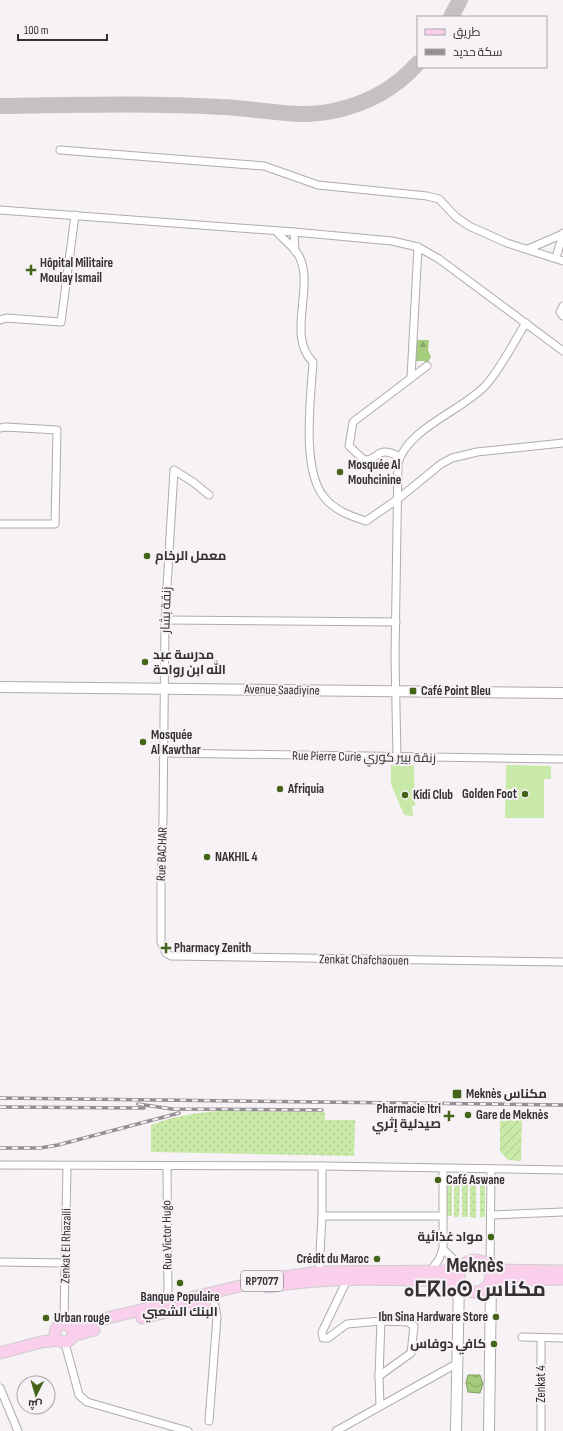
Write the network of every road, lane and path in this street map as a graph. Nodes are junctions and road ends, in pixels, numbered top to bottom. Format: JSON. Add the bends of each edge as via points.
{"nodes":[{"id":1,"x":60,"y":150,"type":"dead end"},
{"id":2,"x":0,"y":210,"type":"edge"},
{"id":3,"x":75,"y":216,"type":"junction"},
{"id":4,"x":276,"y":231,"type":"junction"},
{"id":5,"x":294,"y":232,"type":"junction"},
{"id":6,"x":563,"y":234,"type":"edge"},
{"id":7,"x":418,"y":247,"type":"junction"},
{"id":8,"x":528,"y":249,"type":"junction"},
{"id":9,"x":295,"y":251,"type":"junction"},
{"id":10,"x":560,"y":259,"type":"edge"},
{"id":11,"x":563,"y":306,"type":"edge"},
{"id":12,"x":563,"y":316,"type":"edge"},
{"id":13,"x":0,"y":320,"type":"edge"},
{"id":14,"x":526,"y":323,"type":"junction"},
{"id":15,"x":563,"y":351,"type":"edge"},
{"id":16,"x":427,"y":366,"type":"dead end"},
{"id":17,"x":411,"y":378,"type":"junction"},
{"id":18,"x":0,"y":428,"type":"edge"},
{"id":19,"x":563,"y":443,"type":"edge"},
{"id":20,"x":400,"y":457,"type":"junction"},
{"id":21,"x":209,"y":495,"type":"dead end"},
{"id":22,"x":398,"y":499,"type":"junction"},
{"id":23,"x":0,"y":524,"type":"edge"},
{"id":24,"x":165,"y":620,"type":"junction"},
{"id":25,"x":396,"y":622,"type":"junction"},
{"id":26,"x":0,"y":687,"type":"edge"},
{"id":27,"x":165,"y":688,"type":"junction"},
{"id":28,"x":395,"y":691,"type":"junction"},
{"id":29,"x":563,"y":693,"type":"edge"},
{"id":30,"x":164,"y":753,"type":"junction"},
{"id":31,"x":396,"y":758,"type":"junction"},
{"id":32,"x":563,"y":759,"type":"edge"},
{"id":33,"x":166,"y":953,"type":"joint"},
{"id":34,"x":563,"y":962,"type":"edge"},
{"id":35,"x":0,"y":1165,"type":"edge"},
{"id":36,"x":67,"y":1166,"type":"junction"},
{"id":37,"x":167,"y":1166,"type":"junction"},
{"id":38,"x":322,"y":1166,"type":"junction"},
{"id":39,"x":443,"y":1168,"type":"junction"},
{"id":40,"x":491,"y":1169,"type":"junction"},
{"id":41,"x":563,"y":1170,"type":"edge"},
{"id":42,"x":563,"y":1212,"type":"edge"},
{"id":43,"x":491,"y":1214,"type":"junction"},
{"id":44,"x":322,"y":1216,"type":"junction"},
{"id":45,"x":443,"y":1216,"type":"junction"},
{"id":46,"x":443,"y":1249,"type":"junction"},
{"id":47,"x":0,"y":1262,"type":"edge"},
{"id":48,"x":66,"y":1263,"type":"junction"},
{"id":49,"x":563,"y":1271,"type":"edge"},
{"id":50,"x":319,"y":1272,"type":"junction"},
{"id":51,"x":430,"y":1272,"type":"junction"},
{"id":52,"x":460,"y":1273,"type":"junction"},
{"id":53,"x":491,"y":1276,"type":"junction"},
{"id":54,"x":563,"y":1279,"type":"edge"},
{"id":55,"x":347,"y":1280,"type":"junction"},
{"id":56,"x":214,"y":1300,"type":"junction"},
{"id":57,"x":170,"y":1303,"type":"junction"},
{"id":58,"x":380,"y":1321,"type":"junction"},
{"id":59,"x":64,"y":1336,"type":"junction"},
{"id":60,"x":522,"y":1337,"type":"dead end"},
{"id":61,"x":541,"y":1338,"type":"junction"},
{"id":62,"x":563,"y":1338,"type":"edge"},
{"id":63,"x":0,"y":1345,"type":"edge"},
{"id":64,"x":0,"y":1353,"type":"edge"},
{"id":65,"x":456,"y":1364,"type":"junction"},
{"id":66,"x":379,"y":1376,"type":"junction"},
{"id":67,"x":0,"y":1388,"type":"edge"},
{"id":68,"x":380,"y":1406,"type":"junction"},
{"id":69,"x":208,"y":1421,"type":"dead end"},
{"id":70,"x":18,"y":1431,"type":"edge"},
{"id":71,"x":188,"y":1431,"type":"edge"},
{"id":72,"x":336,"y":1431,"type":"edge"},
{"id":73,"x":456,"y":1431,"type":"edge"},
{"id":74,"x":489,"y":1431,"type":"edge"},
{"id":75,"x":541,"y":1431,"type":"edge"}],
"edges":[{"from":1,"to":8,"type":"street","via":[[264,166],[318,185],[427,196],[439,199],[456,217],[469,226],[507,243]]},
{"from":2,"to":3,"type":"street"},
{"from":3,"to":4,"type":"street"},
{"from":3,"to":13,"type":"street","via":[[61,322],[6,318]]},
{"from":4,"to":5,"type":"street"},
{"from":4,"to":9,"type":"street"},
{"from":5,"to":7,"type":"street","via":[[392,241]]},
{"from":5,"to":9,"type":"street"},
{"from":6,"to":8,"type":"street"},
{"from":6,"to":10,"type":"street"},
{"from":7,"to":14,"type":"street","via":[[439,259]]},
{"from":7,"to":17,"type":"street"},
{"from":8,"to":10,"type":"street"},
{"from":9,"to":22,"type":"street","via":[[302,273],[301,339],[313,362],[310,423],[314,478],[320,492],[334,507],[366,521]]},
{"from":11,"to":12,"type":"street","via":[[560,312]]},
{"from":14,"to":15,"type":"street"},
{"from":14,"to":20,"type":"street","via":[[486,385],[419,435]]},
{"from":16,"to":17,"type":"street"},
{"from":17,"to":20,"type":"street","via":[[351,426],[349,446],[364,460],[388,451]]},
{"from":18,"to":23,"type":"street","via":[[57,430],[55,524]]},
{"from":19,"to":22,"type":"street","via":[[506,448],[452,458]]},
{"from":20,"to":22,"type":"street"},
{"from":21,"to":24,"type":"street","name":"زنقة بشار","via":[[174,470]]},
{"from":22,"to":25,"type":"street"},
{"from":24,"to":25,"type":"street"},
{"from":24,"to":27,"type":"street","name":"زنقة بشار"},
{"from":25,"to":28,"type":"street"},
{"from":26,"to":27,"type":"main road","name":"Avenue Saadiyine"},
{"from":27,"to":28,"type":"main road","name":"Avenue Saadiyine"},
{"from":27,"to":30,"type":"street","name":"زنقة بشار"},
{"from":28,"to":29,"type":"main road","name":"Avenue Saadiyine"},
{"from":28,"to":31,"type":"street"},
{"from":30,"to":31,"type":"street","name":"Rue Pierre Curie زنقة بيير كوري"},
{"from":30,"to":33,"type":"street","name":"Rue BACHAR","via":[[161,942]]},
{"from":31,"to":32,"type":"street","name":"Rue Pierre Curie زنقة بيير كوري"},
{"from":33,"to":34,"type":"street","name":"Zenkat Chafchaouen","via":[[171,956]]},
{"from":35,"to":36,"type":"street"},
{"from":36,"to":37,"type":"street"},
{"from":36,"to":48,"type":"street","name":"Zenkat El Rhazalli"},
{"from":37,"to":38,"type":"street"},
{"from":37,"to":57,"type":"street","name":"Rue Victor Hugo"},
{"from":38,"to":39,"type":"street"},
{"from":38,"to":44,"type":"street"},
{"from":39,"to":40,"type":"street"},
{"from":39,"to":45,"type":"street"},
{"from":40,"to":41,"type":"street"},
{"from":40,"to":43,"type":"street"},
{"from":42,"to":43,"type":"street"},
{"from":43,"to":53,"type":"street"},
{"from":44,"to":45,"type":"street"},
{"from":44,"to":50,"type":"street"},
{"from":45,"to":46,"type":"street"},
{"from":46,"to":51,"type":"street"},
{"from":46,"to":52,"type":"street"},
{"from":47,"to":48,"type":"street"},
{"from":48,"to":59,"type":"street","name":"Zenkat El Rhazalli"},
{"from":49,"to":53,"type":"main road"},
{"from":50,"to":51,"type":"main road","number":"RP7077"},
{"from":50,"to":57,"type":"main road","number":"RP7077","via":[[269,1280]]},
{"from":51,"to":52,"type":"main road","number":"RP7077"},
{"from":52,"to":53,"type":"main road","number":"RP7077","via":[[469,1261],[479,1260],[488,1266]]},
{"from":52,"to":53,"type":"main road","via":[[465,1289],[475,1292],[485,1289]]},
{"from":52,"to":55,"type":"main road","number":"RP7077"},
{"from":52,"to":65,"type":"main road"},
{"from":53,"to":54,"type":"main road"},
{"from":53,"to":74,"type":"main road"},
{"from":55,"to":56,"type":"main road","number":"RP7077","via":[[270,1287]]},
{"from":55,"to":58,"type":"street","via":[[322,1332],[323,1338],[330,1337],[347,1324]]},
{"from":56,"to":59,"type":"main road","number":"RP7077"},
{"from":56,"to":69,"type":"street","via":[[217,1317]]},
{"from":57,"to":59,"type":"main road","number":"RP7077"},
{"from":58,"to":66,"type":"street"},
{"from":58,"to":66,"type":"street","via":[[408,1322],[414,1327],[413,1350],[410,1355]]},
{"from":59,"to":63,"type":"main road","number":"RP7077"},
{"from":59,"to":64,"type":"main road","number":"RP7077"},
{"from":59,"to":71,"type":"street","name":"Zenkat El Rhazalli","via":[[79,1395],[87,1402]]},
{"from":60,"to":61,"type":"street"},
{"from":61,"to":62,"type":"street"},
{"from":61,"to":75,"type":"street","name":"Zenkat 4"},
{"from":65,"to":68,"type":"street"},
{"from":65,"to":73,"type":"main road"},
{"from":66,"to":68,"type":"street"},
{"from":67,"to":70,"type":"street"},
{"from":68,"to":72,"type":"street"}]}
